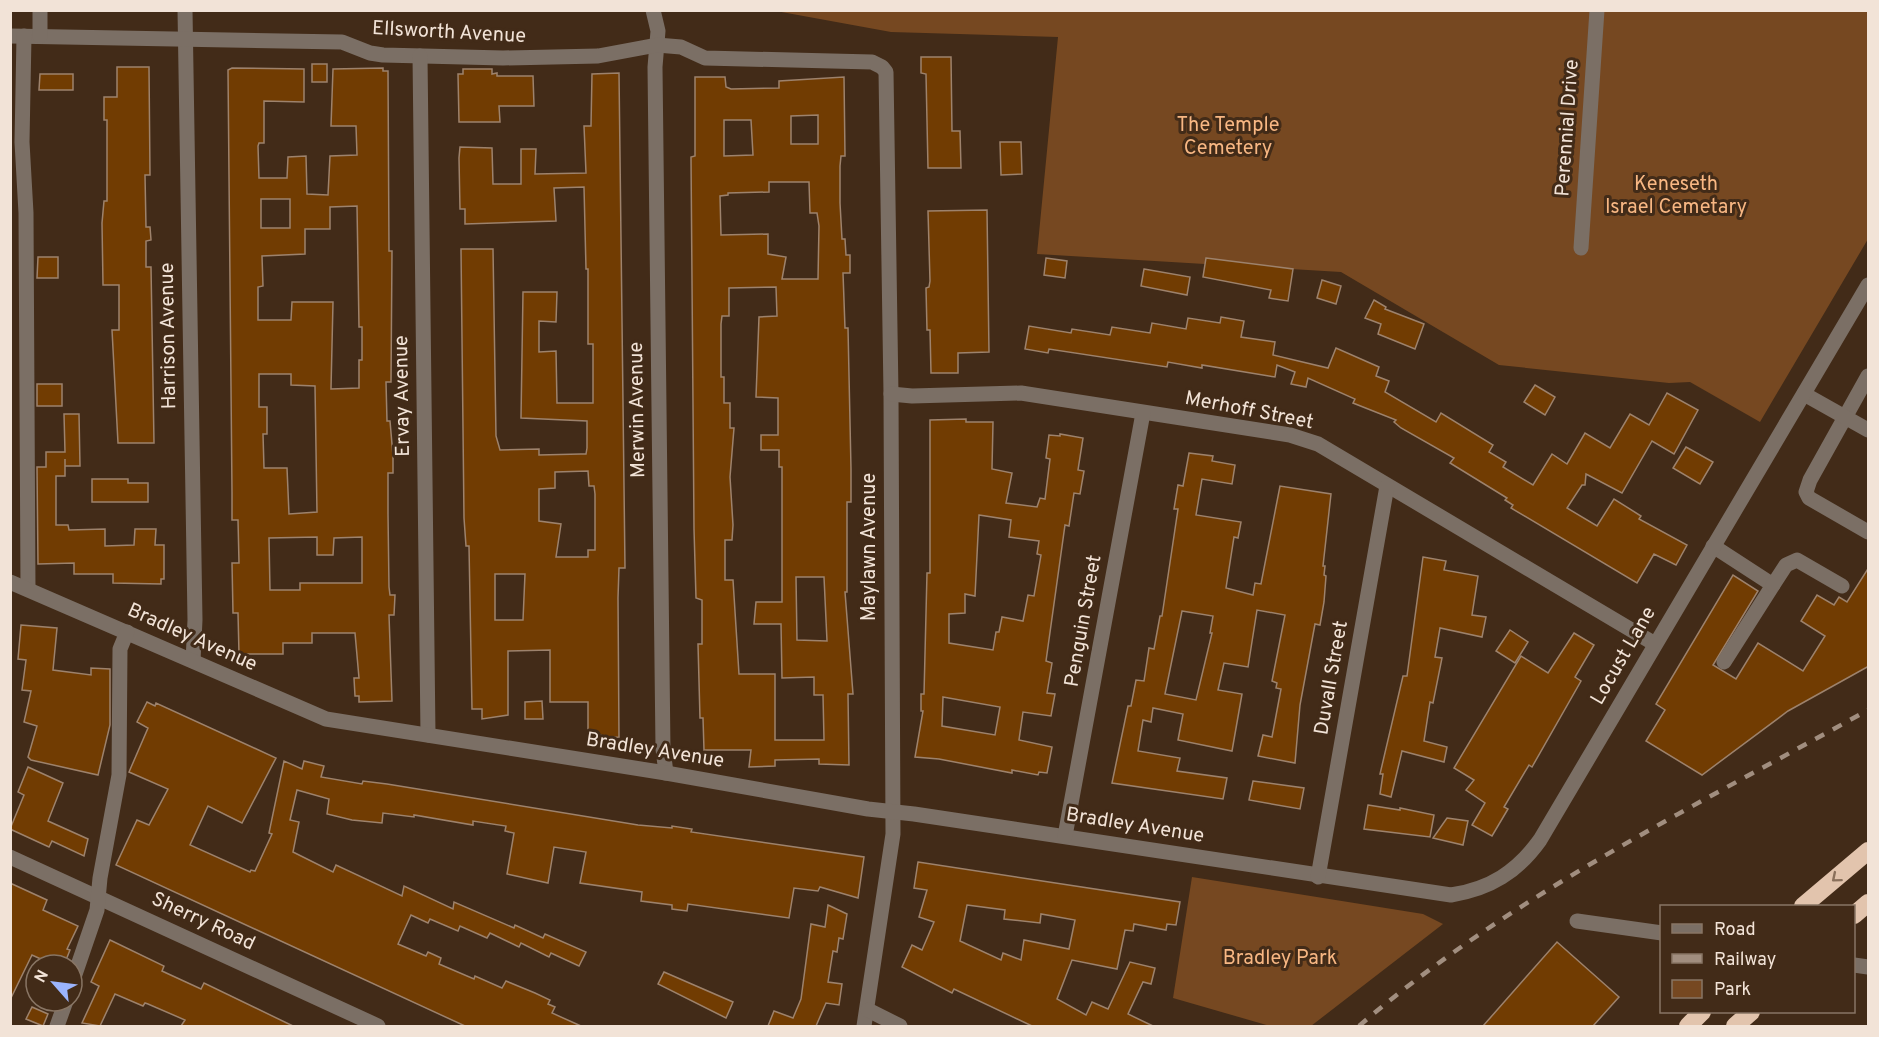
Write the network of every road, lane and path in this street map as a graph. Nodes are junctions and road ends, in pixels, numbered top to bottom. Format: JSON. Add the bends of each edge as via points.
{"nodes":[{"id":1,"x":40,"y":10,"type":"edge"},
{"id":2,"x":185,"y":10,"type":"edge"},
{"id":3,"x":653,"y":10,"type":"edge"},
{"id":4,"x":1597,"y":10,"type":"edge"},
{"id":5,"x":17,"y":36,"type":"edge"},
{"id":6,"x":40,"y":36,"type":"junction"},
{"id":7,"x":185,"y":39,"type":"junction"},
{"id":8,"x":657,"y":45,"type":"junction"},
{"id":9,"x":420,"y":56,"type":"junction"},
{"id":10,"x":882,"y":67,"type":"joint"},
{"id":11,"x":1581,"y":248,"type":"dead end"},
{"id":12,"x":1869,"y":285,"type":"edge"},
{"id":13,"x":1869,"y":376,"type":"edge"},
{"id":14,"x":891,"y":394,"type":"junction"},
{"id":15,"x":1804,"y":394,"type":"junction"},
{"id":16,"x":1143,"y":413,"type":"junction"},
{"id":17,"x":1846,"y":417,"type":"junction"},
{"id":18,"x":1869,"y":430,"type":"edge"},
{"id":19,"x":1387,"y":486,"type":"junction"},
{"id":20,"x":1869,"y":532,"type":"edge"},
{"id":21,"x":1713,"y":546,"type":"junction"},
{"id":22,"x":10,"y":582,"type":"edge"},
{"id":23,"x":1773,"y":585,"type":"junction"},
{"id":24,"x":1842,"y":586,"type":"dead end"},
{"id":25,"x":27,"y":589,"type":"junction"},
{"id":26,"x":128,"y":632,"type":"junction"},
{"id":27,"x":1654,"y":644,"type":"junction"},
{"id":28,"x":193,"y":661,"type":"junction"},
{"id":29,"x":1724,"y":662,"type":"dead end"},
{"id":30,"x":428,"y":735,"type":"junction"},
{"id":31,"x":666,"y":773,"type":"junction"},
{"id":32,"x":893,"y":812,"type":"junction"},
{"id":33,"x":1065,"y":836,"type":"junction"},
{"id":34,"x":1869,"y":851,"type":"edge"},
{"id":35,"x":10,"y":857,"type":"edge"},
{"id":36,"x":1318,"y":877,"type":"junction"},
{"id":37,"x":98,"y":897,"type":"junction"},
{"id":38,"x":1869,"y":903,"type":"edge"},
{"id":39,"x":1804,"y":905,"type":"edge"},
{"id":40,"x":1855,"y":914,"type":"edge"},
{"id":41,"x":1577,"y":921,"type":"dead end"},
{"id":42,"x":1660,"y":933,"type":"edge"},
{"id":43,"x":83,"y":953,"type":"edge"},
{"id":44,"x":868,"y":1010,"type":"junction"},
{"id":45,"x":1700,"y":1013,"type":"edge"},
{"id":46,"x":1749,"y":1013,"type":"edge"},
{"id":47,"x":378,"y":1026,"type":"edge"},
{"id":48,"x":864,"y":1026,"type":"edge"},
{"id":49,"x":900,"y":1026,"type":"edge"},
{"id":50,"x":1688,"y":1026,"type":"edge"},
{"id":51,"x":1735,"y":1026,"type":"edge"}],
"edges":[{"from":1,"to":6,"type":"street"},
{"from":2,"to":7,"type":"street","name":"Harrison Avenue"},
{"from":3,"to":8,"type":"street","name":"Merwin Avenue"},
{"from":4,"to":11,"type":"street","name":"Perennial Drive"},
{"from":5,"to":6,"type":"street","name":"Ellsworth Avenue"},
{"from":5,"to":25,"type":"street","via":[[26,213]]},
{"from":6,"to":7,"type":"street","name":"Ellsworth Avenue"},
{"from":7,"to":9,"type":"street","name":"Ellsworth Avenue","via":[[342,42],[370,53]]},
{"from":7,"to":28,"type":"street","name":"Harrison Avenue"},
{"from":8,"to":9,"type":"street","name":"Ellsworth Avenue","via":[[598,56]]},
{"from":8,"to":10,"type":"street","name":"Ellsworth Avenue","via":[[681,48],[705,58],[872,62]]},
{"from":8,"to":31,"type":"street","name":"Merwin Avenue"},
{"from":9,"to":30,"type":"street","name":"Ervay Avenue"},
{"from":10,"to":14,"type":"street","name":"Maylawn Avenue","via":[[886,72]]},
{"from":12,"to":15,"type":"street","name":"Locust Lane"},
{"from":13,"to":17,"type":"street"},
{"from":14,"to":16,"type":"street","name":"Merhoff Street","via":[[1021,393]]},
{"from":14,"to":32,"type":"street","name":"Maylawn Avenue"},
{"from":15,"to":17,"type":"street"},
{"from":15,"to":21,"type":"street","name":"Locust Lane"},
{"from":16,"to":19,"type":"street","name":"Merhoff Street","via":[[1290,435],[1317,444]]},
{"from":16,"to":33,"type":"street","name":"Penguin Street"},
{"from":17,"to":18,"type":"street"},
{"from":17,"to":20,"type":"street","via":[[1806,492],[1809,498]]},
{"from":19,"to":27,"type":"street","name":"Merhoff Street"},
{"from":19,"to":36,"type":"street","name":"Duvall Street"},
{"from":21,"to":23,"type":"street"},
{"from":21,"to":27,"type":"street","name":"Locust Lane"},
{"from":22,"to":25,"type":"street","name":"Bradley Avenue"},
{"from":23,"to":24,"type":"street","via":[[1786,565],[1797,560]]},
{"from":23,"to":29,"type":"street"},
{"from":25,"to":26,"type":"street","name":"Bradley Avenue"},
{"from":26,"to":28,"type":"street","name":"Bradley Avenue"},
{"from":26,"to":37,"type":"street","via":[[120,649],[119,775]]},
{"from":27,"to":36,"type":"street","name":"Locust Lane","via":[[1540,840],[1501,878],[1473,891],[1451,895]]},
{"from":28,"to":30,"type":"street","name":"Bradley Avenue","via":[[326,718]]},
{"from":30,"to":31,"type":"street","name":"Bradley Avenue"},
{"from":31,"to":32,"type":"street","name":"Bradley Avenue"},
{"from":32,"to":33,"type":"street","name":"Bradley Avenue"},
{"from":32,"to":44,"type":"street","name":"Maylawn Avenue"},
{"from":33,"to":36,"type":"street","name":"Bradley Avenue"},
{"from":34,"to":39,"type":"highway","one_way":true},
{"from":35,"to":37,"type":"street","name":"Sherry Road"},
{"from":37,"to":43,"type":"street","via":[[98,910]]},
{"from":37,"to":47,"type":"street","name":"Sherry Road"},
{"from":38,"to":40,"type":"highway"},
{"from":41,"to":42,"type":"street"},
{"from":44,"to":48,"type":"street","name":"Maylawn Avenue"},
{"from":44,"to":49,"type":"street"},
{"from":45,"to":50,"type":"highway"},
{"from":46,"to":51,"type":"highway"}]}
